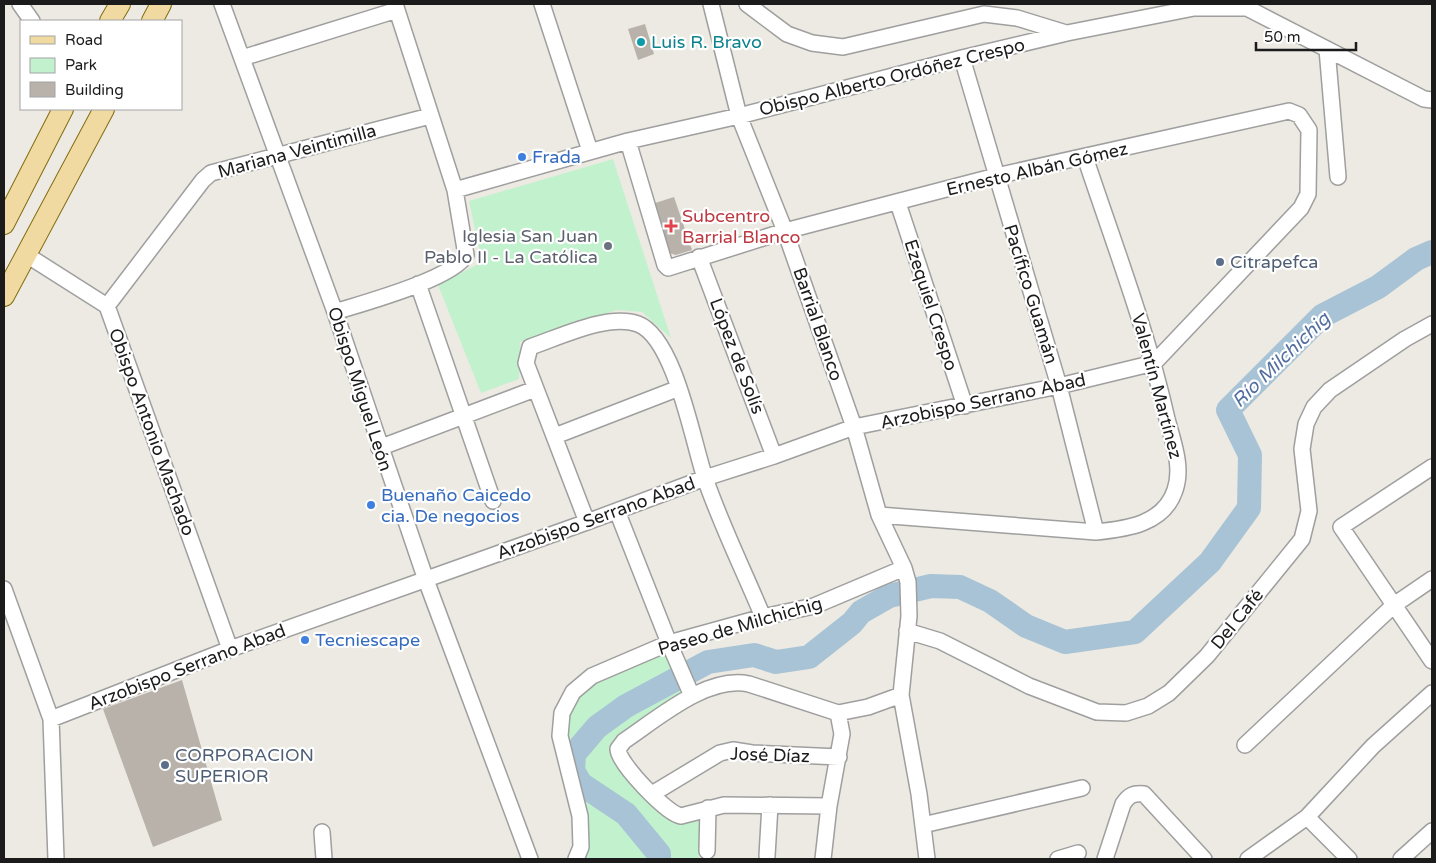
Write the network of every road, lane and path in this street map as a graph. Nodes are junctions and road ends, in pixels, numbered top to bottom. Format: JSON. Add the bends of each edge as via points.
{"nodes":[{"id":1,"x":20,"y":4,"type":"edge"},
{"id":2,"x":120,"y":4,"type":"edge"},
{"id":3,"x":161,"y":4,"type":"edge"},
{"id":4,"x":222,"y":4,"type":"edge"},
{"id":5,"x":542,"y":4,"type":"edge"},
{"id":6,"x":710,"y":4,"type":"edge"},
{"id":7,"x":747,"y":4,"type":"edge"},
{"id":8,"x":396,"y":7,"type":"edge"},
{"id":9,"x":989,"y":9,"type":"edge"},
{"id":10,"x":31,"y":20,"type":"edge"},
{"id":11,"x":111,"y":20,"type":"edge"},
{"id":12,"x":153,"y":20,"type":"edge"},
{"id":13,"x":1067,"y":33,"type":"junction"},
{"id":14,"x":1327,"y":49,"type":"junction"},
{"id":15,"x":242,"y":58,"type":"junction"},
{"id":16,"x":962,"y":58,"type":"junction"},
{"id":17,"x":1432,"y":100,"type":"edge"},
{"id":18,"x":62,"y":110,"type":"edge"},
{"id":19,"x":103,"y":110,"type":"edge"},
{"id":20,"x":430,"y":116,"type":"junction"},
{"id":21,"x":739,"y":116,"type":"junction"},
{"id":22,"x":628,"y":141,"type":"junction"},
{"id":23,"x":590,"y":151,"type":"junction"},
{"id":24,"x":277,"y":154,"type":"junction"},
{"id":25,"x":1085,"y":157,"type":"junction"},
{"id":26,"x":996,"y":176,"type":"junction"},
{"id":27,"x":1338,"y":177,"type":"dead end"},
{"id":28,"x":455,"y":190,"type":"junction"},
{"id":29,"x":898,"y":203,"type":"junction"},
{"id":30,"x":4,"y":224,"type":"edge"},
{"id":31,"x":786,"y":231,"type":"junction"},
{"id":32,"x":25,"y":254,"type":"junction"},
{"id":33,"x":699,"y":257,"type":"junction"},
{"id":34,"x":418,"y":284,"type":"junction"},
{"id":35,"x":4,"y":296,"type":"edge"},
{"id":36,"x":107,"y":306,"type":"junction"},
{"id":37,"x":335,"y":312,"type":"junction"},
{"id":38,"x":1432,"y":324,"type":"edge"},
{"id":39,"x":1154,"y":363,"type":"junction"},
{"id":40,"x":1059,"y":386,"type":"junction"},
{"id":41,"x":679,"y":388,"type":"junction"},
{"id":42,"x":535,"y":389,"type":"junction"},
{"id":43,"x":965,"y":406,"type":"junction"},
{"id":44,"x":465,"y":415,"type":"junction"},
{"id":45,"x":854,"y":426,"type":"junction"},
{"id":46,"x":555,"y":436,"type":"junction"},
{"id":47,"x":379,"y":448,"type":"junction"},
{"id":48,"x":774,"y":456,"type":"junction"},
{"id":49,"x":1432,"y":467,"type":"edge"},
{"id":50,"x":705,"y":478,"type":"junction"},
{"id":51,"x":493,"y":501,"type":"dead end"},
{"id":52,"x":617,"y":511,"type":"junction"},
{"id":53,"x":879,"y":515,"type":"junction"},
{"id":54,"x":587,"y":522,"type":"junction"},
{"id":55,"x":1096,"y":532,"type":"junction"},
{"id":56,"x":906,"y":575,"type":"junction"},
{"id":57,"x":1432,"y":579,"type":"edge"},
{"id":58,"x":426,"y":580,"type":"junction"},
{"id":59,"x":4,"y":589,"type":"edge"},
{"id":60,"x":1394,"y":605,"type":"junction"},
{"id":61,"x":763,"y":617,"type":"junction"},
{"id":62,"x":908,"y":624,"type":"junction"},
{"id":63,"x":671,"y":649,"type":"junction"},
{"id":64,"x":230,"y":650,"type":"junction"},
{"id":65,"x":1432,"y":661,"type":"edge"},
{"id":66,"x":690,"y":691,"type":"junction"},
{"id":67,"x":1432,"y":692,"type":"edge"},
{"id":68,"x":901,"y":695,"type":"junction"},
{"id":69,"x":838,"y":713,"type":"junction"},
{"id":70,"x":51,"y":719,"type":"junction"},
{"id":71,"x":1245,"y":744,"type":"dead end"},
{"id":72,"x":839,"y":757,"type":"junction"},
{"id":73,"x":1082,"y":788,"type":"dead end"},
{"id":74,"x":652,"y":794,"type":"junction"},
{"id":75,"x":770,"y":805,"type":"junction"},
{"id":76,"x":829,"y":806,"type":"junction"},
{"id":77,"x":708,"y":808,"type":"junction"},
{"id":78,"x":1307,"y":817,"type":"junction"},
{"id":79,"x":923,"y":825,"type":"junction"},
{"id":80,"x":1432,"y":831,"type":"edge"},
{"id":81,"x":322,"y":832,"type":"dead end"},
{"id":82,"x":707,"y":851,"type":"dead end"},
{"id":83,"x":1078,"y":853,"type":"dead end"},
{"id":84,"x":767,"y":856,"type":"dead end"},
{"id":85,"x":56,"y":859,"type":"edge"},
{"id":86,"x":324,"y":859,"type":"edge"},
{"id":87,"x":530,"y":859,"type":"edge"},
{"id":88,"x":576,"y":859,"type":"edge"},
{"id":89,"x":823,"y":859,"type":"edge"},
{"id":90,"x":927,"y":859,"type":"edge"},
{"id":91,"x":1058,"y":859,"type":"edge"},
{"id":92,"x":1104,"y":859,"type":"edge"},
{"id":93,"x":1204,"y":859,"type":"edge"},
{"id":94,"x":1248,"y":859,"type":"edge"},
{"id":95,"x":1349,"y":859,"type":"edge"},
{"id":96,"x":1401,"y":859,"type":"edge"}],
"edges":[{"from":1,"to":10,"type":"street"},
{"from":2,"to":11,"type":"main road"},
{"from":3,"to":12,"type":"main road"},
{"from":4,"to":15,"type":"street","name":"Obispo Miguel León"},
{"from":5,"to":23,"type":"street"},
{"from":6,"to":21,"type":"street","name":"Barrial Blanco"},
{"from":7,"to":9,"type":"street","via":[[787,34],[812,43],[843,46]]},
{"from":8,"to":15,"type":"street"},
{"from":8,"to":20,"type":"street"},
{"from":9,"to":13,"type":"street"},
{"from":13,"to":14,"type":"street","name":"Obispo Alberto Ordóñez Crespo","via":[[1194,8],[1247,8]]},
{"from":13,"to":16,"type":"street","name":"Obispo Alberto Ordóñez Crespo"},
{"from":14,"to":17,"type":"street","name":"Obispo Alberto Ordóñez Crespo","via":[[1424,99]]},
{"from":14,"to":27,"type":"street"},
{"from":15,"to":24,"type":"street","name":"Obispo Miguel León"},
{"from":16,"to":21,"type":"street","name":"Obispo Alberto Ordóñez Crespo"},
{"from":16,"to":26,"type":"street","name":"Pacífico Guamán"},
{"from":18,"to":30,"type":"main road"},
{"from":19,"to":32,"type":"main road"},
{"from":20,"to":24,"type":"street","name":"Mariana Veintimilla"},
{"from":20,"to":28,"type":"street"},
{"from":21,"to":22,"type":"street","name":"Obispo Alberto Ordóñez Crespo"},
{"from":21,"to":31,"type":"street","name":"Barrial Blanco"},
{"from":22,"to":23,"type":"street","name":"Obispo Alberto Ordóñez Crespo"},
{"from":22,"to":33,"type":"street","name":"Ernesto Albán Gómez","via":[[665,265],[673,267]]},
{"from":23,"to":28,"type":"street","name":"Obispo Alberto Ordóñez Crespo"},
{"from":24,"to":36,"type":"street","name":"Mariana Veintimilla","via":[[207,176]]},
{"from":24,"to":37,"type":"street","name":"Obispo Miguel León"},
{"from":25,"to":26,"type":"street","name":"Ernesto Albán Gómez"},
{"from":25,"to":39,"type":"street","name":"Valentín Martínez"},
{"from":25,"to":39,"type":"street","name":"Ernesto Albán Gómez","via":[[1289,111],[1299,115],[1309,130],[1308,194],[1301,208]]},
{"from":26,"to":29,"type":"street","name":"Ernesto Albán Gómez"},
{"from":26,"to":40,"type":"street","name":"Pacífico Guamán"},
{"from":28,"to":34,"type":"street","via":[[466,255],[460,265]]},
{"from":29,"to":31,"type":"street","name":"Ernesto Albán Gómez"},
{"from":29,"to":43,"type":"street","name":"Ezequiel Crespo"},
{"from":31,"to":33,"type":"street","name":"Ernesto Albán Gómez"},
{"from":31,"to":45,"type":"street","name":"Barrial Blanco"},
{"from":32,"to":35,"type":"main road"},
{"from":32,"to":36,"type":"street","name":"Obispo Antonio Machado"},
{"from":33,"to":48,"type":"street","name":"López de Solís"},
{"from":34,"to":37,"type":"street"},
{"from":34,"to":44,"type":"street"},
{"from":36,"to":64,"type":"street","name":"Obispo Antonio Machado"},
{"from":37,"to":47,"type":"street","name":"Obispo Miguel León"},
{"from":38,"to":62,"type":"street","name":"Del Café","via":[[1330,390],[1314,407],[1306,424],[1302,449],[1309,511],[1302,539],[1207,656],[1169,693],[1148,706],[1126,713],[1097,712],[1029,686]]},
{"from":39,"to":40,"type":"street","name":"Arzobispo Serrano Abad"},
{"from":39,"to":55,"type":"street","name":"Valentín Martínez","via":[[1179,470],[1175,490],[1167,506],[1152,518],[1128,529]]},
{"from":40,"to":43,"type":"street","name":"Arzobispo Serrano Abad"},
{"from":40,"to":55,"type":"street","name":"Pacífico Guamán"},
{"from":41,"to":42,"type":"street","via":[[664,352],[652,335],[641,325],[625,320],[606,322],[530,348],[526,363]]},
{"from":41,"to":46,"type":"street"},
{"from":41,"to":50,"type":"street"},
{"from":42,"to":44,"type":"street"},
{"from":42,"to":46,"type":"street"},
{"from":43,"to":45,"type":"street","name":"Arzobispo Serrano Abad"},
{"from":44,"to":47,"type":"street"},
{"from":44,"to":51,"type":"street"},
{"from":45,"to":48,"type":"street","name":"Arzobispo Serrano Abad"},
{"from":45,"to":53,"type":"street","name":"Barrial Blanco"},
{"from":46,"to":54,"type":"street"},
{"from":47,"to":58,"type":"street","name":"Obispo Miguel León"},
{"from":48,"to":50,"type":"street","name":"Arzobispo Serrano Abad"},
{"from":49,"to":60,"type":"street","via":[[1341,527]]},
{"from":50,"to":52,"type":"street","name":"Arzobispo Serrano Abad"},
{"from":50,"to":61,"type":"street"},
{"from":52,"to":54,"type":"street","name":"Arzobispo Serrano Abad"},
{"from":52,"to":63,"type":"street"},
{"from":53,"to":55,"type":"street","name":"Valentín Martínez"},
{"from":53,"to":56,"type":"street","name":"Barrial Blanco"},
{"from":54,"to":58,"type":"street","name":"Arzobispo Serrano Abad"},
{"from":56,"to":61,"type":"street","name":"Paseo de Milchichig","via":[[814,606]]},
{"from":56,"to":62,"type":"street","name":"Barrial Blanco"},
{"from":57,"to":60,"type":"street"},
{"from":58,"to":64,"type":"street","name":"Arzobispo Serrano Abad"},
{"from":58,"to":87,"type":"street","name":"Obispo Miguel León"},
{"from":59,"to":70,"type":"street"},
{"from":60,"to":65,"type":"street"},
{"from":60,"to":71,"type":"street"},
{"from":61,"to":63,"type":"street","name":"Paseo de Milchichig"},
{"from":62,"to":68,"type":"street","name":"Barrial Blanco"},
{"from":63,"to":66,"type":"street"},
{"from":63,"to":88,"type":"street","name":"Paseo de Milchichig","via":[[592,676],[573,692],[562,713],[560,736],[580,816],[581,847]]},
{"from":64,"to":70,"type":"street","name":"Arzobispo Serrano Abad"},
{"from":66,"to":69,"type":"street","via":[[738,682]]},
{"from":66,"to":74,"type":"street","via":[[618,749],[620,758]]},
{"from":67,"to":78,"type":"street","via":[[1373,746]]},
{"from":68,"to":69,"type":"street"},
{"from":68,"to":79,"type":"street","name":"Barrial Blanco"},
{"from":69,"to":72,"type":"street","via":[[842,734]]},
{"from":70,"to":85,"type":"street"},
{"from":72,"to":74,"type":"street","name":"José Díaz","via":[[733,750],[720,753]]},
{"from":72,"to":76,"type":"street"},
{"from":73,"to":79,"type":"street"},
{"from":74,"to":77,"type":"street","via":[[675,815]]},
{"from":75,"to":76,"type":"street"},
{"from":75,"to":77,"type":"street"},
{"from":75,"to":84,"type":"street"},
{"from":76,"to":89,"type":"street"},
{"from":77,"to":82,"type":"street"},
{"from":78,"to":94,"type":"street"},
{"from":78,"to":95,"type":"street"},
{"from":79,"to":90,"type":"street","name":"Barrial Blanco"},
{"from":80,"to":96,"type":"street"},
{"from":81,"to":86,"type":"street"},
{"from":83,"to":91,"type":"street"},
{"from":92,"to":93,"type":"street","via":[[1123,804],[1128,796],[1135,794],[1144,794]]}]}
